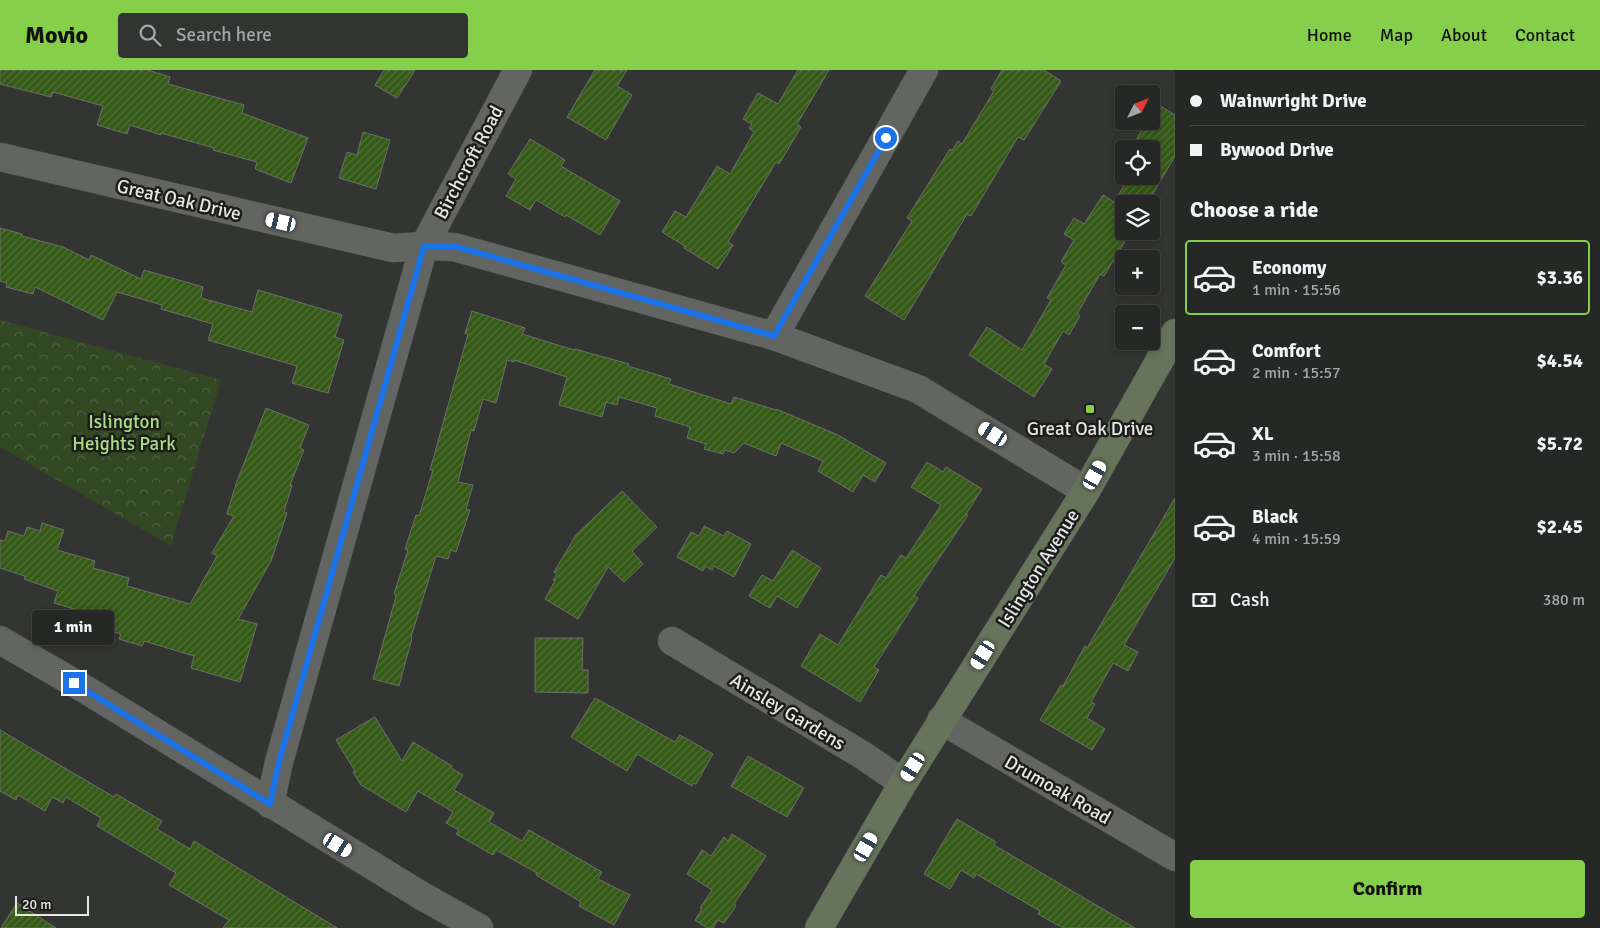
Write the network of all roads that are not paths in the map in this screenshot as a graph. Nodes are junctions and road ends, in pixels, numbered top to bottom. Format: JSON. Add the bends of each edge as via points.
{"nodes":[{"id":1,"x":518,"y":70,"type":"edge"},
{"id":2,"x":924,"y":70,"type":"edge"},
{"id":3,"x":0,"y":157,"type":"edge"},
{"id":4,"x":424,"y":246,"type":"junction"},
{"id":5,"x":1175,"y":333,"type":"edge"},
{"id":6,"x":774,"y":336,"type":"junction"},
{"id":7,"x":1086,"y":491,"type":"junction"},
{"id":8,"x":0,"y":640,"type":"edge"},
{"id":9,"x":672,"y":641,"type":"dead end"},
{"id":10,"x":941,"y":720,"type":"junction"},
{"id":11,"x":903,"y":783,"type":"junction"},
{"id":12,"x":270,"y":804,"type":"junction"},
{"id":13,"x":1175,"y":857,"type":"edge"},
{"id":14,"x":479,"y":928,"type":"edge"},
{"id":15,"x":819,"y":928,"type":"edge"}],
"edges":[{"from":1,"to":4,"type":"street","name":"Birchcroft Road"},
{"from":2,"to":6,"type":"street"},
{"from":3,"to":4,"type":"street","name":"Great Oak Drive","via":[[393,248]]},
{"from":4,"to":6,"type":"street","name":"Great Oak Drive","via":[[454,246]]},
{"from":4,"to":12,"type":"street","name":"Birchcroft Road"},
{"from":5,"to":7,"type":"main road","name":"Islington Avenue"},
{"from":6,"to":7,"type":"street","name":"Great Oak Drive","via":[[918,389]]},
{"from":7,"to":10,"type":"main road","name":"Islington Avenue"},
{"from":8,"to":12,"type":"street"},
{"from":9,"to":11,"type":"street","name":"Ainsley Gardens","via":[[856,751]]},
{"from":10,"to":11,"type":"main road","name":"Islington Avenue"},
{"from":10,"to":13,"type":"street","name":"Drumoak Road"},
{"from":11,"to":15,"type":"main road","name":"Islington Avenue"},
{"from":12,"to":14,"type":"street"}]}
